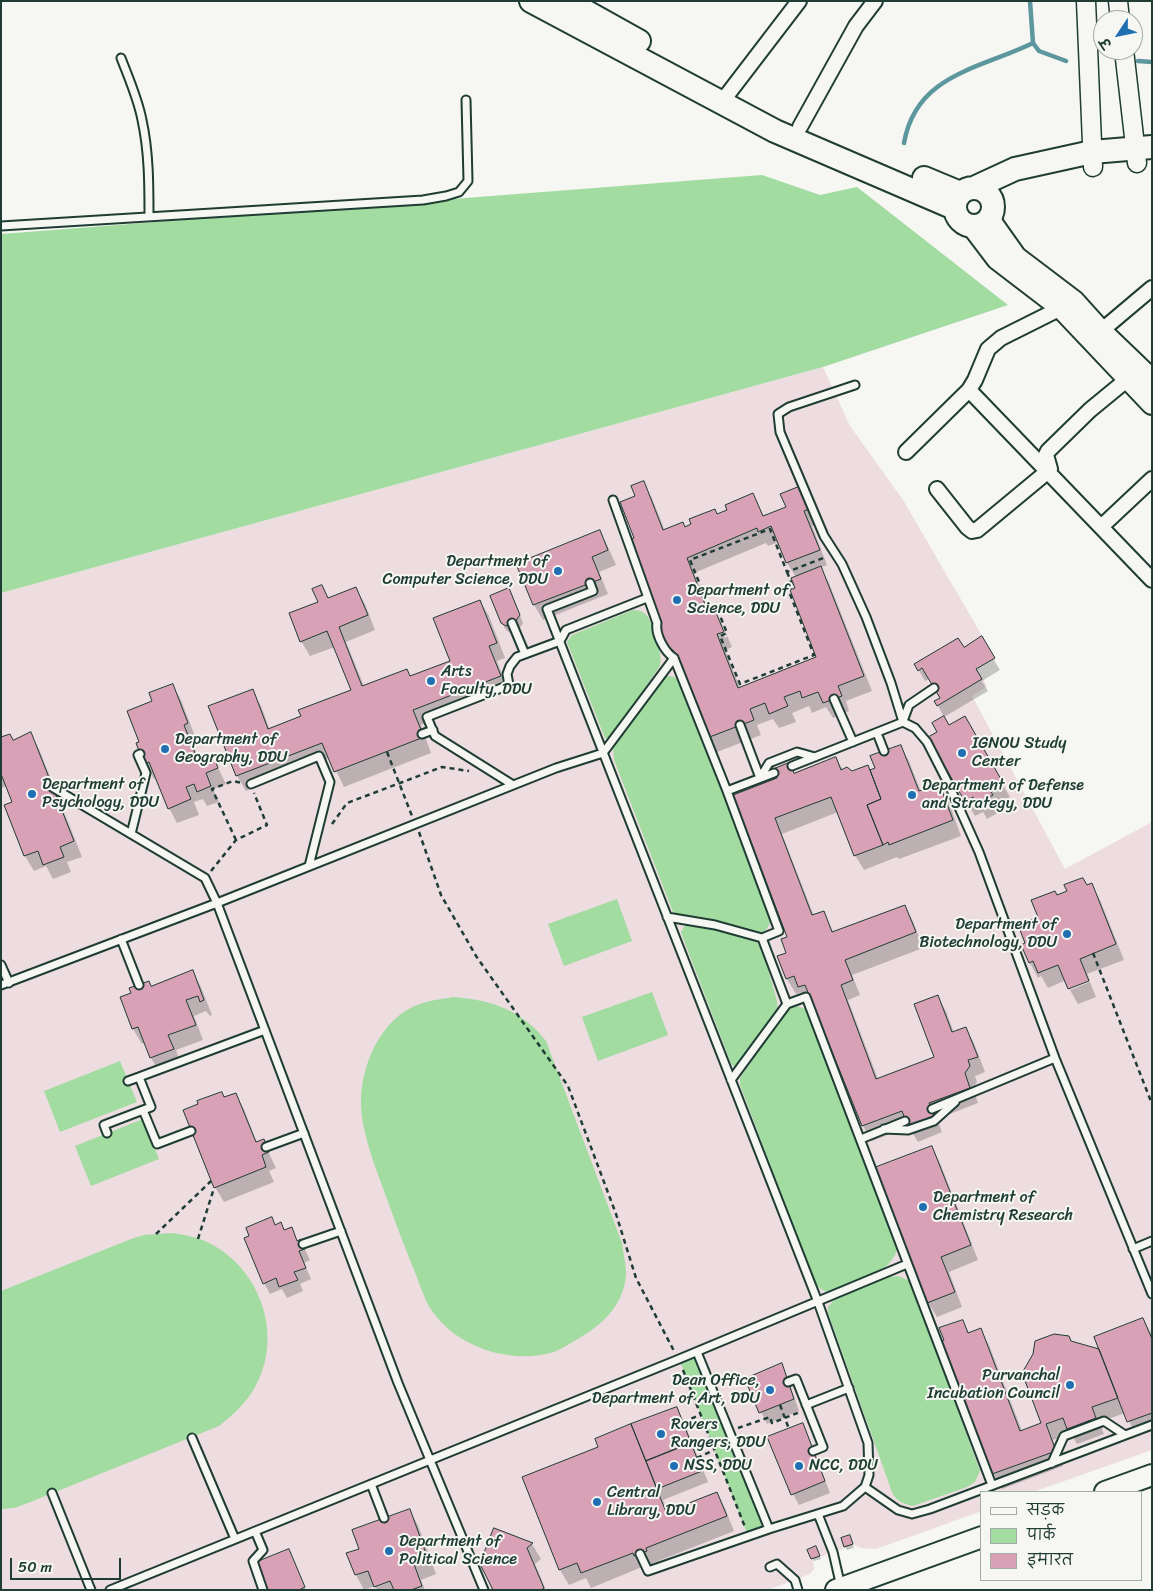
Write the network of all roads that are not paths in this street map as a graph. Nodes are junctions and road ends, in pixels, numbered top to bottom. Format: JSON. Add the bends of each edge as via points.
{"nodes":[{"id":1,"x":531,"y":1,"type":"edge"},
{"id":2,"x":567,"y":1,"type":"edge"},
{"id":3,"x":799,"y":1,"type":"edge"},
{"id":4,"x":875,"y":1,"type":"edge"},
{"id":5,"x":1086,"y":1,"type":"edge"},
{"id":6,"x":596,"y":8,"type":"edge"},
{"id":7,"x":122,"y":58,"type":"dead end"},
{"id":8,"x":1126,"y":60,"type":"edge"},
{"id":9,"x":726,"y":98,"type":"junction"},
{"id":10,"x":466,"y":100,"type":"dead end"},
{"id":11,"x":800,"y":127,"type":"junction"},
{"id":12,"x":1144,"y":155,"type":"edge"},
{"id":13,"x":1092,"y":159,"type":"junction"},
{"id":14,"x":974,"y":205,"type":"junction"},
{"id":15,"x":149,"y":217,"type":"junction"},
{"id":16,"x":1,"y":226,"type":"edge"},
{"id":17,"x":1152,"y":288,"type":"edge"},
{"id":18,"x":1068,"y":304,"type":"junction"},
{"id":19,"x":1101,"y":331,"type":"junction"},
{"id":20,"x":1140,"y":375,"type":"edge"},
{"id":21,"x":856,"y":385,"type":"dead end"},
{"id":22,"x":968,"y":390,"type":"junction"},
{"id":23,"x":1152,"y":404,"type":"edge"},
{"id":24,"x":906,"y":452,"type":"dead end"},
{"id":25,"x":1047,"y":472,"type":"junction"},
{"id":26,"x":1152,"y":479,"type":"edge"},
{"id":27,"x":937,"y":489,"type":"dead end"},
{"id":28,"x":613,"y":500,"type":"dead end"},
{"id":29,"x":1101,"y":527,"type":"junction"},
{"id":30,"x":1152,"y":580,"type":"edge"},
{"id":31,"x":590,"y":583,"type":"dead end"},
{"id":32,"x":647,"y":598,"type":"junction"},
{"id":33,"x":512,"y":623,"type":"dead end"},
{"id":34,"x":560,"y":641,"type":"junction"},
{"id":35,"x":525,"y":654,"type":"junction"},
{"id":36,"x":674,"y":658,"type":"junction"},
{"id":37,"x":934,"y":688,"type":"dead end"},
{"id":38,"x":834,"y":699,"type":"dead end"},
{"id":39,"x":903,"y":722,"type":"junction"},
{"id":40,"x":740,"y":725,"type":"dead end"},
{"id":41,"x":433,"y":730,"type":"junction"},
{"id":42,"x":877,"y":733,"type":"junction"},
{"id":43,"x":422,"y":734,"type":"dead end"},
{"id":44,"x":853,"y":742,"type":"junction"},
{"id":45,"x":884,"y":751,"type":"dead end"},
{"id":46,"x":603,"y":753,"type":"junction"},
{"id":47,"x":140,"y":754,"type":"dead end"},
{"id":48,"x":815,"y":757,"type":"junction"},
{"id":49,"x":792,"y":766,"type":"dead end"},
{"id":50,"x":774,"y":773,"type":"dead end"},
{"id":51,"x":760,"y":778,"type":"junction"},
{"id":52,"x":251,"y":784,"type":"road end"},
{"id":53,"x":513,"y":785,"type":"junction"},
{"id":54,"x":52,"y":787,"type":"dead end"},
{"id":55,"x":727,"y":791,"type":"junction"},
{"id":56,"x":131,"y":834,"type":"junction"},
{"id":57,"x":309,"y":866,"type":"junction"},
{"id":58,"x":217,"y":903,"type":"junction"},
{"id":59,"x":667,"y":917,"type":"junction"},
{"id":60,"x":762,"y":938,"type":"junction"},
{"id":61,"x":122,"y":939,"type":"junction"},
{"id":62,"x":1025,"y":955,"type":"dead end"},
{"id":63,"x":1017,"y":957,"type":"junction"},
{"id":64,"x":1,"y":965,"type":"edge"},
{"id":65,"x":782,"y":967,"type":"dead end"},
{"id":66,"x":774,"y":971,"type":"junction"},
{"id":67,"x":5,"y":984,"type":"edge"},
{"id":68,"x":139,"y":985,"type":"dead end"},
{"id":69,"x":787,"y":1004,"type":"junction"},
{"id":70,"x":265,"y":1030,"type":"junction"},
{"id":71,"x":1055,"y":1058,"type":"junction"},
{"id":72,"x":139,"y":1077,"type":"junction"},
{"id":73,"x":731,"y":1080,"type":"junction"},
{"id":74,"x":128,"y":1081,"type":"dead end"},
{"id":75,"x":958,"y":1099,"type":"junction"},
{"id":76,"x":143,"y":1110,"type":"junction"},
{"id":77,"x":932,"y":1110,"type":"dead end"},
{"id":78,"x":905,"y":1120,"type":"dead end"},
{"id":79,"x":884,"y":1130,"type":"junction"},
{"id":80,"x":191,"y":1131,"type":"dead end"},
{"id":81,"x":108,"y":1133,"type":"dead end"},
{"id":82,"x":304,"y":1133,"type":"junction"},
{"id":83,"x":861,"y":1139,"type":"junction"},
{"id":84,"x":266,"y":1146,"type":"dead end"},
{"id":85,"x":341,"y":1230,"type":"junction"},
{"id":86,"x":1152,"y":1241,"type":"edge"},
{"id":87,"x":303,"y":1244,"type":"dead end"},
{"id":88,"x":1133,"y":1249,"type":"junction"},
{"id":89,"x":907,"y":1264,"type":"junction"},
{"id":90,"x":1152,"y":1294,"type":"edge"},
{"id":91,"x":818,"y":1302,"type":"junction"},
{"id":92,"x":697,"y":1352,"type":"junction"},
{"id":93,"x":788,"y":1382,"type":"dead end"},
{"id":94,"x":849,"y":1388,"type":"junction"},
{"id":95,"x":807,"y":1407,"type":"junction"},
{"id":96,"x":1152,"y":1425,"type":"edge"},
{"id":97,"x":1125,"y":1435,"type":"junction"},
{"id":98,"x":192,"y":1438,"type":"dead end"},
{"id":99,"x":813,"y":1451,"type":"dead end"},
{"id":100,"x":430,"y":1460,"type":"junction"},
{"id":101,"x":1052,"y":1463,"type":"junction"},
{"id":102,"x":1152,"y":1475,"type":"edge"},
{"id":103,"x":370,"y":1484,"type":"junction"},
{"id":104,"x":992,"y":1485,"type":"junction"},
{"id":105,"x":865,"y":1487,"type":"junction"},
{"id":106,"x":1108,"y":1491,"type":"edge"},
{"id":107,"x":52,"y":1494,"type":"dead end"},
{"id":108,"x":818,"y":1514,"type":"junction"},
{"id":109,"x":384,"y":1518,"type":"dead end"},
{"id":110,"x":769,"y":1529,"type":"junction"},
{"id":111,"x":255,"y":1531,"type":"junction"},
{"id":112,"x":980,"y":1538,"type":"edge"},
{"id":113,"x":235,"y":1539,"type":"junction"},
{"id":114,"x":640,"y":1554,"type":"dead end"},
{"id":115,"x":770,"y":1567,"type":"dead end"},
{"id":116,"x":114,"y":1589,"type":"edge"},
{"id":117,"x":840,"y":1589,"type":"edge"},
{"id":118,"x":91,"y":1590,"type":"edge"},
{"id":119,"x":263,"y":1590,"type":"edge"},
{"id":120,"x":484,"y":1590,"type":"edge"},
{"id":121,"x":798,"y":1590,"type":"edge"}],
"edges":[{"from":1,"to":9,"type":"main road","via":[[657,67]]},
{"from":2,"to":6,"type":"main road"},
{"from":3,"to":9,"type":"street"},
{"from":4,"to":11,"type":"street","via":[[856,26]]},
{"from":5,"to":13,"type":"street"},
{"from":6,"to":9,"type":"main road"},
{"from":7,"to":15,"type":"lane","via":[[142,121],[149,178]]},
{"from":8,"to":12,"type":"street"},
{"from":9,"to":11,"type":"main road"},
{"from":9,"to":14,"type":"main road","via":[[775,131]]},
{"from":10,"to":15,"type":"lane","via":[[468,181],[459,192],[423,200]]},
{"from":11,"to":14,"type":"main road"},
{"from":12,"to":13,"type":"main road"},
{"from":13,"to":14,"type":"main road","via":[[1067,170],[1025,181]]},
{"from":14,"to":18,"type":"main road","via":[[1016,257]]},
{"from":15,"to":16,"type":"lane"},
{"from":17,"to":19,"type":"street"},
{"from":18,"to":19,"type":"main road"},
{"from":18,"to":20,"type":"main road"},
{"from":18,"to":22,"type":"street","via":[[992,344]]},
{"from":19,"to":20,"type":"main road"},
{"from":20,"to":23,"type":"main road"},
{"from":20,"to":25,"type":"street","via":[[1090,410],[1048,451],[1050,469]]},
{"from":21,"to":39,"type":"lane","via":[[789,406],[778,414],[780,432],[824,536],[842,564],[866,618],[892,683]]},
{"from":22,"to":24,"type":"street"},
{"from":22,"to":25,"type":"street"},
{"from":25,"to":27,"type":"street","via":[[972,531]]},
{"from":25,"to":29,"type":"street"},
{"from":26,"to":29,"type":"street"},
{"from":28,"to":32,"type":"lane"},
{"from":29,"to":30,"type":"street"},
{"from":31,"to":34,"type":"lane","via":[[593,591],[547,609]]},
{"from":32,"to":34,"type":"lane","via":[[566,630]]},
{"from":32,"to":36,"type":"lane","via":[[666,653]]},
{"from":33,"to":35,"type":"lane"},
{"from":34,"to":35,"type":"lane"},
{"from":34,"to":46,"type":"lane"},
{"from":35,"to":41,"type":"lane","via":[[517,657],[510,666],[508,685],[428,717]]},
{"from":36,"to":46,"type":"lane"},
{"from":36,"to":55,"type":"lane"},
{"from":37,"to":39,"type":"lane","via":[[910,704]]},
{"from":38,"to":44,"type":"lane"},
{"from":39,"to":42,"type":"lane"},
{"from":39,"to":63,"type":"lane","via":[[915,728],[945,770]]},
{"from":40,"to":51,"type":"lane"},
{"from":41,"to":43,"type":"lane"},
{"from":41,"to":53,"type":"lane","via":[[435,736]]},
{"from":42,"to":44,"type":"lane"},
{"from":42,"to":45,"type":"lane"},
{"from":44,"to":48,"type":"lane"},
{"from":46,"to":53,"type":"lane"},
{"from":46,"to":59,"type":"lane"},
{"from":47,"to":56,"type":"lane","via":[[146,773]]},
{"from":48,"to":49,"type":"lane"},
{"from":48,"to":51,"type":"lane","via":[[797,752],[778,759],[770,763]]},
{"from":50,"to":51,"type":"lane"},
{"from":51,"to":55,"type":"lane"},
{"from":52,"to":57,"type":"lane","via":[[319,756],[329,770],[330,782]]},
{"from":53,"to":57,"type":"lane"},
{"from":54,"to":56,"type":"lane"},
{"from":55,"to":60,"type":"lane","via":[[779,931]]},
{"from":56,"to":58,"type":"lane","via":[[205,878]]},
{"from":57,"to":58,"type":"lane"},
{"from":58,"to":61,"type":"lane"},
{"from":58,"to":70,"type":"lane"},
{"from":59,"to":60,"type":"lane"},
{"from":59,"to":73,"type":"lane"},
{"from":60,"to":66,"type":"lane"},
{"from":61,"to":67,"type":"lane"},
{"from":61,"to":68,"type":"lane"},
{"from":62,"to":63,"type":"lane"},
{"from":63,"to":71,"type":"lane"},
{"from":64,"to":67,"type":"lane"},
{"from":65,"to":66,"type":"lane"},
{"from":66,"to":69,"type":"lane"},
{"from":69,"to":73,"type":"lane"},
{"from":69,"to":83,"type":"lane","via":[[806,997]]},
{"from":70,"to":72,"type":"lane"},
{"from":70,"to":82,"type":"lane"},
{"from":71,"to":75,"type":"lane"},
{"from":71,"to":88,"type":"lane"},
{"from":72,"to":74,"type":"lane"},
{"from":72,"to":76,"type":"lane","via":[[151,1107]]},
{"from":73,"to":91,"type":"lane"},
{"from":75,"to":77,"type":"lane"},
{"from":75,"to":79,"type":"lane","via":[[934,1121],[908,1130]]},
{"from":76,"to":80,"type":"lane","via":[[155,1145]]},
{"from":76,"to":81,"type":"lane","via":[[104,1125]]},
{"from":78,"to":79,"type":"lane"},
{"from":79,"to":83,"type":"lane"},
{"from":82,"to":84,"type":"lane"},
{"from":82,"to":85,"type":"lane"},
{"from":83,"to":89,"type":"lane"},
{"from":85,"to":87,"type":"lane"},
{"from":85,"to":100,"type":"lane"},
{"from":86,"to":88,"type":"lane"},
{"from":88,"to":90,"type":"lane"},
{"from":89,"to":91,"type":"lane"},
{"from":89,"to":104,"type":"lane"},
{"from":91,"to":92,"type":"lane"},
{"from":91,"to":94,"type":"lane"},
{"from":92,"to":100,"type":"lane"},
{"from":92,"to":110,"type":"lane"},
{"from":93,"to":95,"type":"lane","via":[[796,1379]]},
{"from":94,"to":95,"type":"lane"},
{"from":94,"to":105,"type":"lane","via":[[868,1443],[869,1475]]},
{"from":95,"to":99,"type":"lane","via":[[823,1448]]},
{"from":96,"to":97,"type":"lane"},
{"from":97,"to":101,"type":"lane"},
{"from":97,"to":101,"type":"lane","via":[[1104,1421],[1082,1426],[1064,1436]]},
{"from":98,"to":113,"type":"lane"},
{"from":100,"to":103,"type":"lane"},
{"from":100,"to":120,"type":"lane","via":[[481,1575]]},
{"from":101,"to":104,"type":"lane"},
{"from":102,"to":106,"type":"main road"},
{"from":103,"to":109,"type":"lane"},
{"from":103,"to":111,"type":"lane"},
{"from":104,"to":105,"type":"lane","via":[[912,1514],[898,1510]]},
{"from":105,"to":108,"type":"lane","via":[[843,1506]]},
{"from":107,"to":118,"type":"lane"},
{"from":108,"to":110,"type":"lane"},
{"from":108,"to":117,"type":"lane","via":[[833,1552]]},
{"from":110,"to":114,"type":"lane","via":[[648,1570]]},
{"from":111,"to":113,"type":"lane"},
{"from":111,"to":119,"type":"lane","via":[[262,1550],[252,1561]]},
{"from":112,"to":117,"type":"main road"},
{"from":113,"to":116,"type":"lane"},
{"from":115,"to":121,"type":"lane","via":[[777,1564],[795,1580]]}]}
